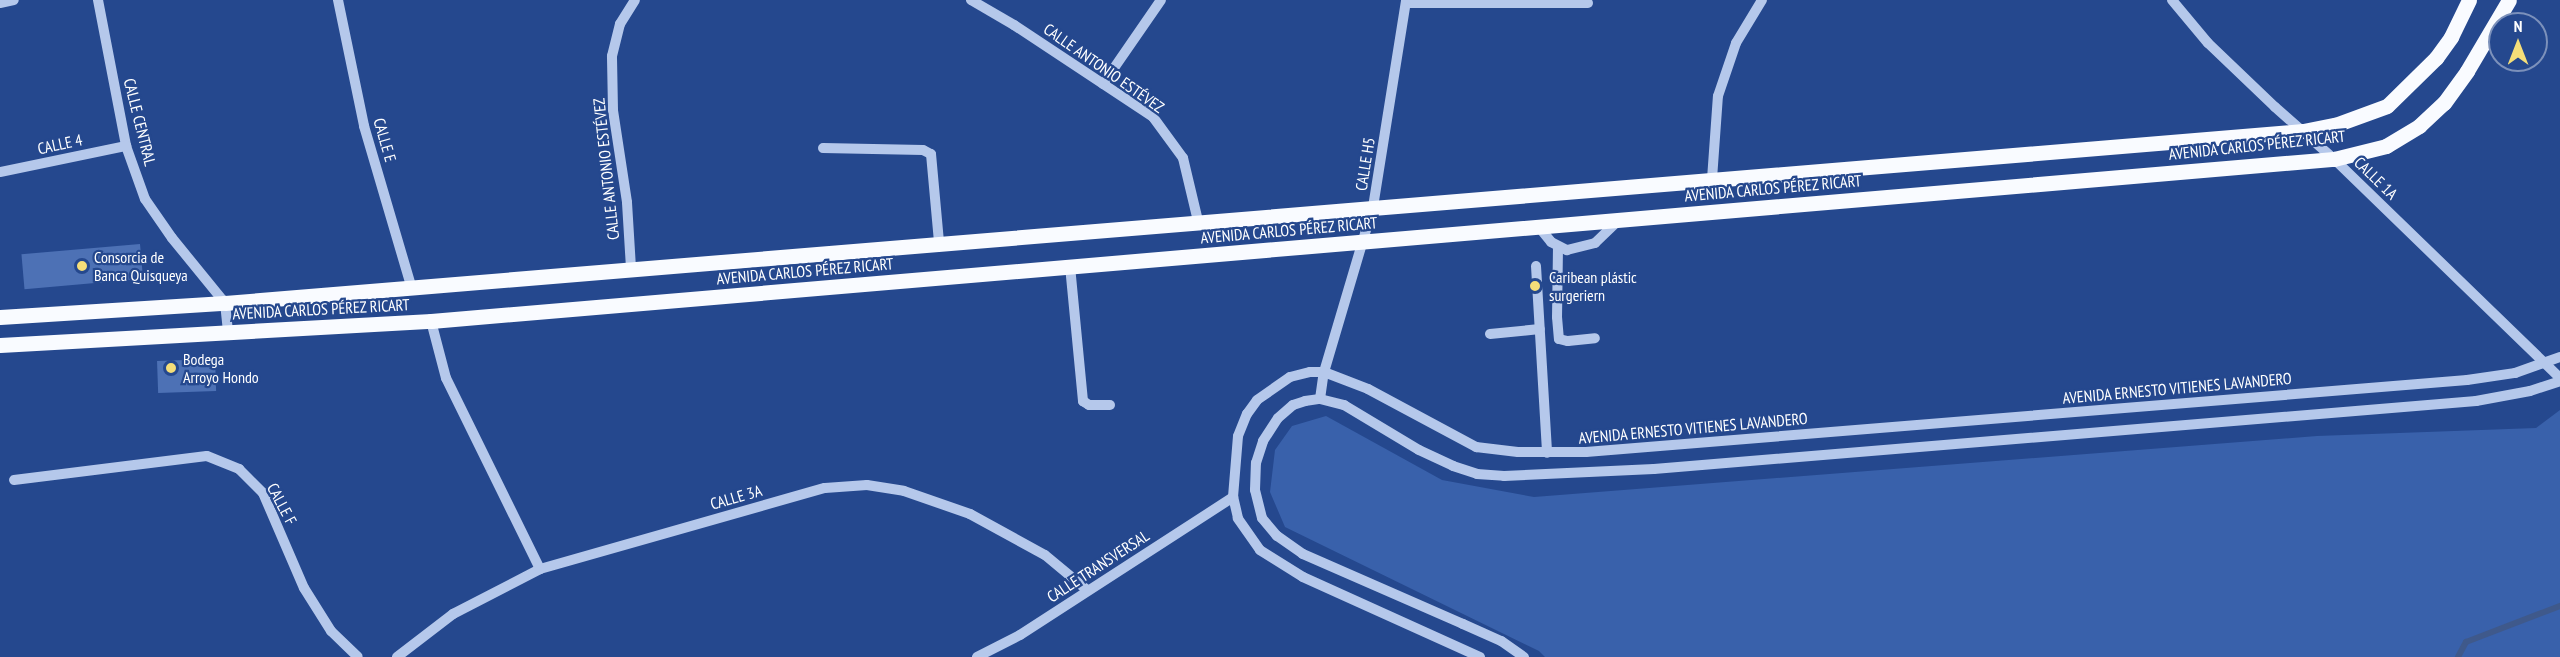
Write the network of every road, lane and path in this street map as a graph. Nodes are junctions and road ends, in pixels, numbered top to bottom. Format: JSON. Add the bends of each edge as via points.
{"nodes":[{"id":1,"x":14,"y":0,"type":"edge"},
{"id":2,"x":98,"y":0,"type":"edge"},
{"id":3,"x":338,"y":0,"type":"edge"},
{"id":4,"x":635,"y":0,"type":"edge"},
{"id":5,"x":972,"y":0,"type":"edge"},
{"id":6,"x":1161,"y":0,"type":"edge"},
{"id":7,"x":1762,"y":0,"type":"edge"},
{"id":8,"x":2172,"y":0,"type":"edge"},
{"id":9,"x":2469,"y":0,"type":"edge"},
{"id":10,"x":2508,"y":0,"type":"edge"},
{"id":11,"x":1406,"y":1,"type":"edge"},
{"id":12,"x":0,"y":3,"type":"edge"},
{"id":13,"x":1588,"y":3,"type":"dead end"},
{"id":14,"x":1103,"y":84,"type":"junction"},
{"id":15,"x":2303,"y":131,"type":"junction"},
{"id":16,"x":126,"y":146,"type":"junction"},
{"id":17,"x":823,"y":148,"type":"dead end"},
{"id":18,"x":2334,"y":159,"type":"junction"},
{"id":19,"x":0,"y":172,"type":"edge"},
{"id":20,"x":1712,"y":179,"type":"junction"},
{"id":21,"x":1373,"y":207,"type":"junction"},
{"id":22,"x":1619,"y":220,"type":"junction"},
{"id":23,"x":1198,"y":221,"type":"junction"},
{"id":24,"x":1539,"y":227,"type":"junction"},
{"id":25,"x":939,"y":242,"type":"junction"},
{"id":26,"x":1361,"y":242,"type":"junction"},
{"id":27,"x":1558,"y":247,"type":"junction"},
{"id":28,"x":1070,"y":266,"type":"junction"},
{"id":29,"x":1536,"y":266,"type":"dead end"},
{"id":30,"x":631,"y":268,"type":"junction"},
{"id":31,"x":411,"y":286,"type":"junction"},
{"id":32,"x":225,"y":303,"type":"junction"},
{"id":33,"x":0,"y":317,"type":"edge"},
{"id":34,"x":431,"y":321,"type":"junction"},
{"id":35,"x":1539,"y":329,"type":"junction"},
{"id":36,"x":228,"y":332,"type":"junction"},
{"id":37,"x":1490,"y":334,"type":"dead end"},
{"id":38,"x":1595,"y":338,"type":"dead end"},
{"id":39,"x":0,"y":345,"type":"edge"},
{"id":40,"x":2560,"y":357,"type":"edge"},
{"id":41,"x":2547,"y":364,"type":"junction"},
{"id":42,"x":1324,"y":372,"type":"junction"},
{"id":43,"x":2560,"y":380,"type":"edge"},
{"id":44,"x":1320,"y":399,"type":"junction"},
{"id":45,"x":1110,"y":405,"type":"dead end"},
{"id":46,"x":1547,"y":453,"type":"junction"},
{"id":47,"x":14,"y":480,"type":"dead end"},
{"id":48,"x":1233,"y":497,"type":"junction"},
{"id":49,"x":1277,"y":536,"type":"junction"},
{"id":50,"x":1260,"y":550,"type":"junction"},
{"id":51,"x":540,"y":569,"type":"junction"},
{"id":52,"x":1087,"y":590,"type":"junction"},
{"id":53,"x":358,"y":657,"type":"edge"},
{"id":54,"x":397,"y":657,"type":"edge"},
{"id":55,"x":977,"y":657,"type":"edge"},
{"id":56,"x":1480,"y":657,"type":"edge"},
{"id":57,"x":1524,"y":657,"type":"edge"}],
"edges":[{"from":1,"to":12,"type":"street"},
{"from":2,"to":16,"type":"street","name":"CALLE CENTRAL"},
{"from":3,"to":31,"type":"street","name":"CALLE E","via":[[364,126]]},
{"from":4,"to":30,"type":"street","name":"CALLE ANTONIO ESTÉVEZ","via":[[620,24],[612,56],[612,110],[627,202]]},
{"from":5,"to":14,"type":"street","name":"CALLE ANTONIO ESTÉVEZ"},
{"from":6,"to":14,"type":"street"},
{"from":7,"to":20,"type":"street","via":[[1736,43],[1718,96]]},
{"from":8,"to":15,"type":"street","name":"CALLE 1A","via":[[2208,43]]},
{"from":9,"to":15,"type":"main road","name":"AVENIDA CARLOS PÉREZ RICART","via":[[2436,58],[2387,106],[2335,125]]},
{"from":10,"to":18,"type":"main road","name":"AVENIDA CARLOS PÉREZ RICART","via":[[2467,71],[2444,103],[2419,126],[2386,146]]},
{"from":11,"to":13,"type":"street"},
{"from":11,"to":21,"type":"street","name":"CALLE H5"},
{"from":14,"to":23,"type":"street","name":"CALLE ANTONIO ESTÉVEZ","via":[[1153,117],[1170,137],[1183,158]]},
{"from":15,"to":18,"type":"street","name":"CALLE 1A"},
{"from":15,"to":20,"type":"main road","name":"AVENIDA CARLOS PÉREZ RICART"},
{"from":16,"to":19,"type":"street","name":"CALLE 4"},
{"from":16,"to":32,"type":"street","name":"CALLE CENTRAL","via":[[145,200]]},
{"from":17,"to":25,"type":"street","via":[[923,150],[931,154]]},
{"from":18,"to":22,"type":"main road","name":"AVENIDA CARLOS PÉREZ RICART"},
{"from":18,"to":41,"type":"street","name":"CALLE 1A"},
{"from":20,"to":21,"type":"main road","name":"AVENIDA CARLOS PÉREZ RICART"},
{"from":21,"to":23,"type":"main road","name":"AVENIDA CARLOS PÉREZ RICART"},
{"from":21,"to":26,"type":"street","name":"CALLE H5"},
{"from":22,"to":24,"type":"main road","name":"AVENIDA CARLOS PÉREZ RICART"},
{"from":22,"to":27,"type":"street","via":[[1595,243],[1574,249]]},
{"from":23,"to":25,"type":"main road","name":"AVENIDA CARLOS PÉREZ RICART"},
{"from":24,"to":26,"type":"main road","name":"AVENIDA CARLOS PÉREZ RICART"},
{"from":24,"to":27,"type":"street"},
{"from":25,"to":30,"type":"main road","name":"AVENIDA CARLOS PÉREZ RICART"},
{"from":26,"to":28,"type":"main road","name":"AVENIDA CARLOS PÉREZ RICART"},
{"from":26,"to":42,"type":"street","name":"CALLE H5"},
{"from":27,"to":38,"type":"street","via":[[1559,339]]},
{"from":28,"to":34,"type":"main road","name":"AVENIDA CARLOS PÉREZ RICART"},
{"from":28,"to":45,"type":"street","via":[[1083,401],[1089,405]]},
{"from":29,"to":35,"type":"street"},
{"from":30,"to":31,"type":"main road","name":"AVENIDA CARLOS PÉREZ RICART"},
{"from":31,"to":32,"type":"main road","name":"AVENIDA CARLOS PÉREZ RICART"},
{"from":32,"to":33,"type":"main road","name":"AVENIDA CARLOS PÉREZ RICART"},
{"from":32,"to":36,"type":"street"},
{"from":34,"to":36,"type":"main road","name":"AVENIDA CARLOS PÉREZ RICART"},
{"from":34,"to":51,"type":"street","via":[[446,378]]},
{"from":35,"to":37,"type":"street"},
{"from":35,"to":46,"type":"street"},
{"from":36,"to":39,"type":"main road","name":"AVENIDA CARLOS PÉREZ RICART"},
{"from":40,"to":41,"type":"street","name":"AVENIDA ERNESTO VITIENES LAVANDERO"},
{"from":41,"to":43,"type":"street","name":"CALLE 1A"},
{"from":41,"to":46,"type":"street","name":"AVENIDA ERNESTO VITIENES LAVANDERO","via":[[2467,380]]},
{"from":42,"to":44,"type":"street","name":"CALLE H5"},
{"from":42,"to":46,"type":"street","name":"AVENIDA ERNESTO VITIENES LAVANDERO","via":[[1368,389],[1476,447]]},
{"from":42,"to":48,"type":"street","name":"AVENIDA ERNESTO VITIENES LAVANDERO","via":[[1290,377],[1257,400],[1238,436]]},
{"from":43,"to":44,"type":"street","via":[[2530,391],[2476,401],[1654,470],[1504,476],[1477,474],[1453,466],[1344,405]]},
{"from":44,"to":49,"type":"street","via":[[1293,405],[1278,418],[1263,441],[1256,463],[1255,490],[1262,518]]},
{"from":47,"to":53,"type":"street","name":"CALLE F","via":[[207,456],[239,470],[262,493],[304,588],[331,631]]},
{"from":48,"to":50,"type":"street","name":"AVENIDA ERNESTO VITIENES LAVANDERO","via":[[1238,518]]},
{"from":48,"to":52,"type":"street","name":"CALLE TRANSVERSAL"},
{"from":49,"to":50,"type":"street"},
{"from":49,"to":57,"type":"street","via":[[1303,554],[1501,641]]},
{"from":50,"to":56,"type":"street","name":"AVENIDA ERNESTO VITIENES LAVANDERO","via":[[1303,577]]},
{"from":51,"to":52,"type":"street","name":"CALLE 3A","via":[[825,488],[867,485],[904,491],[991,524],[1045,555]]},
{"from":51,"to":54,"type":"street","name":"CALLE 3A","via":[[453,614]]},
{"from":52,"to":55,"type":"street","name":"CALLE TRANSVERSAL","via":[[1020,635]]}]}
